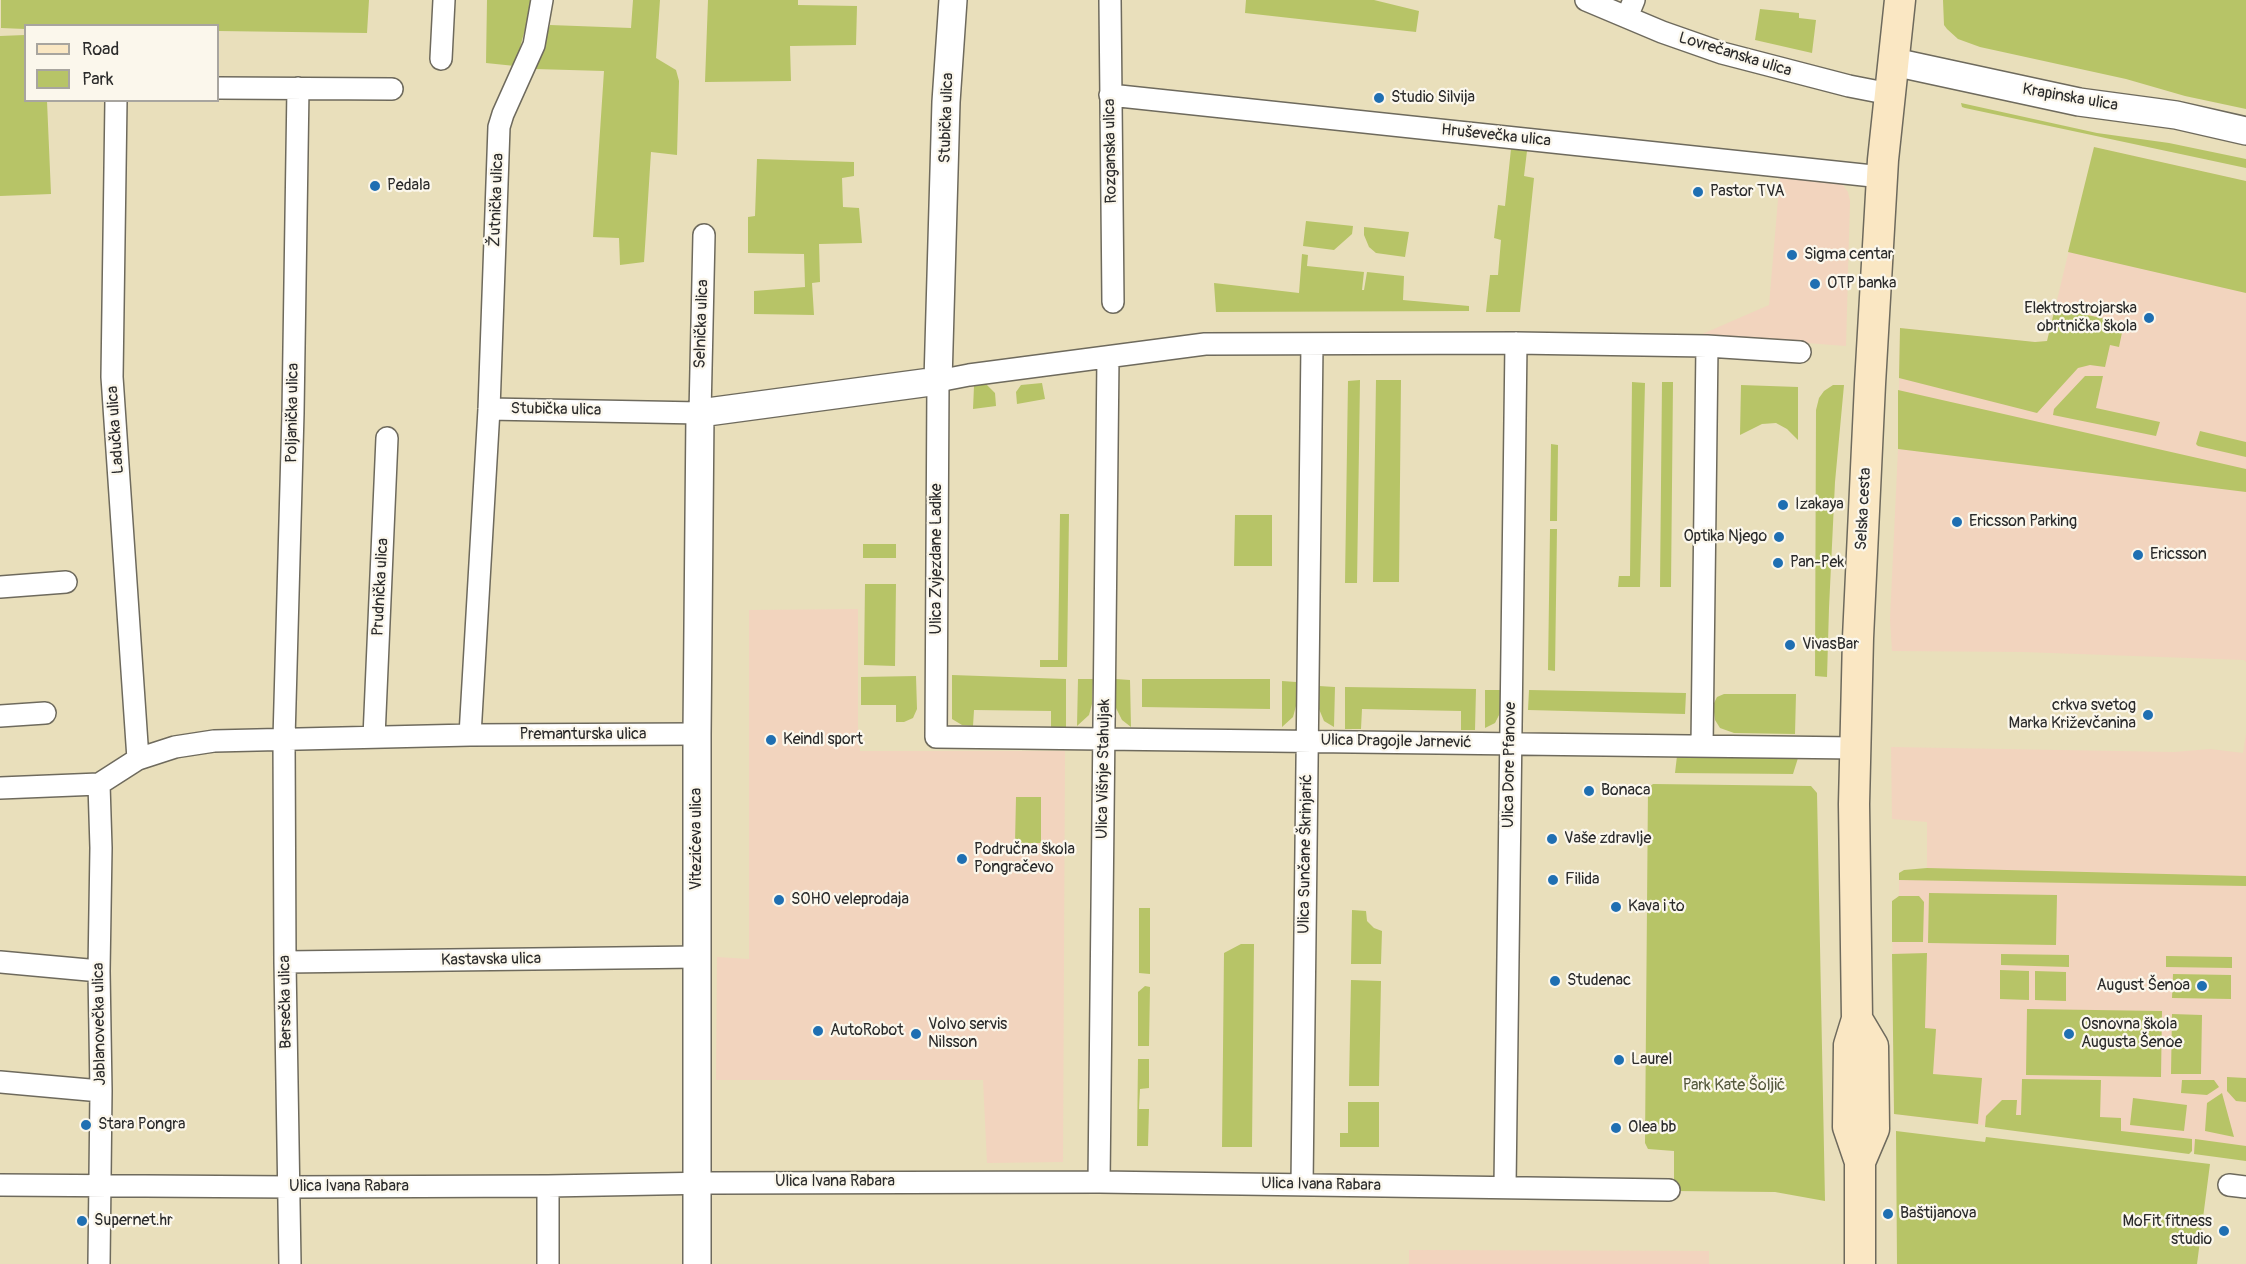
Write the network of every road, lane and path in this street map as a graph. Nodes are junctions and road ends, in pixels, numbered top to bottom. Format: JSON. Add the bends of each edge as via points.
{"nodes":[{"id":1,"x":444,"y":0,"type":"edge"},
{"id":2,"x":542,"y":0,"type":"edge"},
{"id":3,"x":953,"y":0,"type":"edge"},
{"id":4,"x":1110,"y":0,"type":"edge"},
{"id":5,"x":1586,"y":0,"type":"edge"},
{"id":6,"x":1900,"y":0,"type":"edge"},
{"id":7,"x":1630,"y":9,"type":"edge"},
{"id":8,"x":441,"y":58,"type":"dead end"},
{"id":9,"x":1894,"y":62,"type":"junction"},
{"id":10,"x":219,"y":88,"type":"edge"},
{"id":11,"x":298,"y":88,"type":"junction"},
{"id":12,"x":392,"y":89,"type":"dead end"},
{"id":13,"x":1890,"y":94,"type":"junction"},
{"id":14,"x":1110,"y":95,"type":"junction"},
{"id":15,"x":116,"y":102,"type":"edge"},
{"id":16,"x":2246,"y":131,"type":"edge"},
{"id":17,"x":1882,"y":177,"type":"junction"},
{"id":18,"x":704,"y":235,"type":"dead end"},
{"id":19,"x":1113,"y":302,"type":"dead end"},
{"id":20,"x":1516,"y":343,"type":"junction"},
{"id":21,"x":1312,"y":344,"type":"junction"},
{"id":22,"x":1707,"y":346,"type":"junction"},
{"id":23,"x":1800,"y":352,"type":"dead end"},
{"id":24,"x":1108,"y":357,"type":"junction"},
{"id":25,"x":938,"y":381,"type":"junction"},
{"id":26,"x":489,"y":409,"type":"junction"},
{"id":27,"x":700,"y":413,"type":"junction"},
{"id":28,"x":387,"y":438,"type":"dead end"},
{"id":29,"x":66,"y":582,"type":"dead end"},
{"id":30,"x":0,"y":587,"type":"edge"},
{"id":31,"x":45,"y":713,"type":"dead end"},
{"id":32,"x":0,"y":716,"type":"edge"},
{"id":33,"x":697,"y":734,"type":"junction"},
{"id":34,"x":470,"y":735,"type":"junction"},
{"id":35,"x":374,"y":737,"type":"junction"},
{"id":36,"x":936,"y":737,"type":"joint"},
{"id":37,"x":284,"y":739,"type":"junction"},
{"id":38,"x":1104,"y":739,"type":"junction"},
{"id":39,"x":1307,"y":741,"type":"junction"},
{"id":40,"x":1511,"y":744,"type":"junction"},
{"id":41,"x":1702,"y":746,"type":"junction"},
{"id":42,"x":1856,"y":748,"type":"junction"},
{"id":43,"x":138,"y":759,"type":"junction"},
{"id":44,"x":99,"y":784,"type":"junction"},
{"id":45,"x":0,"y":788,"type":"edge"},
{"id":46,"x":698,"y":957,"type":"junction"},
{"id":47,"x":0,"y":962,"type":"edge"},
{"id":48,"x":285,"y":962,"type":"junction"},
{"id":49,"x":99,"y":971,"type":"junction"},
{"id":50,"x":0,"y":1082,"type":"edge"},
{"id":51,"x":101,"y":1091,"type":"junction"},
{"id":52,"x":1099,"y":1182,"type":"junction"},
{"id":53,"x":696,"y":1183,"type":"junction"},
{"id":54,"x":0,"y":1185,"type":"edge"},
{"id":55,"x":1302,"y":1185,"type":"junction"},
{"id":56,"x":99,"y":1186,"type":"junction"},
{"id":57,"x":548,"y":1186,"type":"junction"},
{"id":58,"x":1505,"y":1186,"type":"junction"},
{"id":59,"x":290,"y":1187,"type":"junction"},
{"id":60,"x":1669,"y":1190,"type":"dead end"},
{"id":61,"x":99,"y":1264,"type":"edge"},
{"id":62,"x":290,"y":1264,"type":"edge"},
{"id":63,"x":548,"y":1264,"type":"edge"},
{"id":64,"x":697,"y":1264,"type":"edge"},
{"id":65,"x":1860,"y":1264,"type":"edge"}],
"edges":[{"from":1,"to":8,"type":"street"},
{"from":2,"to":26,"type":"street","name":"Žutnička ulica","via":[[534,45],[499,127]]},
{"from":3,"to":25,"type":"street","name":"Stubička ulica"},
{"from":4,"to":14,"type":"street","name":"Rozganska ulica"},
{"from":5,"to":7,"type":"street","name":"Lovrečanska ulica"},
{"from":6,"to":9,"type":"main road","name":"Selska cesta"},
{"from":7,"to":13,"type":"street","name":"Lovrečanska ulica","via":[[1662,32],[1722,53]]},
{"from":9,"to":13,"type":"main road","name":"Selska cesta"},
{"from":9,"to":16,"type":"street","name":"Krapinska ulica","via":[[2079,102]]},
{"from":10,"to":11,"type":"street"},
{"from":11,"to":12,"type":"street"},
{"from":11,"to":37,"type":"street","name":"Poljanička ulica"},
{"from":13,"to":17,"type":"main road","name":"Selska cesta"},
{"from":14,"to":17,"type":"street","name":"Hruševečka ulica"},
{"from":14,"to":19,"type":"street","name":"Rozganska ulica"},
{"from":15,"to":43,"type":"street","name":"Ladučka ulica","via":[[112,377]]},
{"from":17,"to":42,"type":"main road","name":"Selska cesta","via":[[1866,454]]},
{"from":18,"to":27,"type":"street","name":"Selnička ulica"},
{"from":20,"to":21,"type":"street"},
{"from":20,"to":22,"type":"street"},
{"from":20,"to":40,"type":"street","name":"Ulica Dore Pfanove"},
{"from":21,"to":24,"type":"street","via":[[1205,344]]},
{"from":21,"to":39,"type":"street","name":"Ulica Sunčane Škrinjarić"},
{"from":22,"to":23,"type":"street"},
{"from":22,"to":41,"type":"street"},
{"from":24,"to":25,"type":"street"},
{"from":24,"to":38,"type":"street","name":"Ulica Višnje Stahuljak"},
{"from":25,"to":27,"type":"street","name":"Stubička ulica"},
{"from":25,"to":36,"type":"street","name":"Ulica Zvjezdane Ladike"},
{"from":26,"to":27,"type":"street","name":"Stubička ulica"},
{"from":26,"to":34,"type":"street","name":"Stubička ulica"},
{"from":27,"to":33,"type":"street","name":"Vitezićeva ulica"},
{"from":28,"to":35,"type":"street","name":"Prudnička ulica"},
{"from":29,"to":30,"type":"street"},
{"from":31,"to":32,"type":"street"},
{"from":33,"to":34,"type":"street","name":"Premanturska ulica"},
{"from":33,"to":46,"type":"street","name":"Vitezićeva ulica"},
{"from":34,"to":35,"type":"street"},
{"from":35,"to":37,"type":"street"},
{"from":36,"to":38,"type":"street","name":"Ulica Dragojle Jarnević"},
{"from":37,"to":43,"type":"street","via":[[208,742],[174,747]]},
{"from":37,"to":48,"type":"street","name":"Bersečka ulica"},
{"from":38,"to":39,"type":"street","name":"Ulica Dragojle Jarnević"},
{"from":38,"to":52,"type":"street","name":"Ulica Višnje Stahuljak"},
{"from":39,"to":40,"type":"street","name":"Ulica Dragojle Jarnević"},
{"from":39,"to":55,"type":"street","name":"Ulica Sunčane Škrinjarić"},
{"from":40,"to":41,"type":"street","name":"Ulica Dragojle Jarnević"},
{"from":40,"to":58,"type":"street","name":"Ulica Dore Pfanove"},
{"from":41,"to":42,"type":"street","name":"Ulica Dragojle Jarnević"},
{"from":42,"to":65,"type":"main road","name":"Selska cesta","via":[[1857,1018],[1849,1045],[1848,1127],[1860,1162]]},
{"from":43,"to":44,"type":"street"},
{"from":44,"to":45,"type":"street"},
{"from":44,"to":49,"type":"street","name":"Jablanovečka ulica"},
{"from":46,"to":48,"type":"street","name":"Kastavska ulica"},
{"from":46,"to":53,"type":"street","name":"Vitezićeva ulica"},
{"from":47,"to":49,"type":"street"},
{"from":48,"to":59,"type":"street","name":"Bersečka ulica"},
{"from":49,"to":51,"type":"street","name":"Jablanovečka ulica"},
{"from":50,"to":51,"type":"street"},
{"from":51,"to":56,"type":"street","name":"Jablanovečka ulica"},
{"from":52,"to":53,"type":"street","name":"Ulica Ivana Rabara"},
{"from":52,"to":55,"type":"street","name":"Ulica Ivana Rabara"},
{"from":53,"to":57,"type":"street","name":"Ulica Ivana Rabara"},
{"from":53,"to":64,"type":"street","name":"Vitezićeva ulica"},
{"from":54,"to":56,"type":"street","name":"Ulica Ivana Rabara"},
{"from":55,"to":58,"type":"street","name":"Ulica Ivana Rabara"},
{"from":56,"to":59,"type":"street","name":"Ulica Ivana Rabara"},
{"from":56,"to":61,"type":"street","name":"Jablanovečka ulica"},
{"from":57,"to":59,"type":"street","name":"Ulica Ivana Rabara"},
{"from":57,"to":63,"type":"street"},
{"from":58,"to":60,"type":"street","name":"Ulica Ivana Rabara"},
{"from":59,"to":62,"type":"street","name":"Bersečka ulica"}]}
